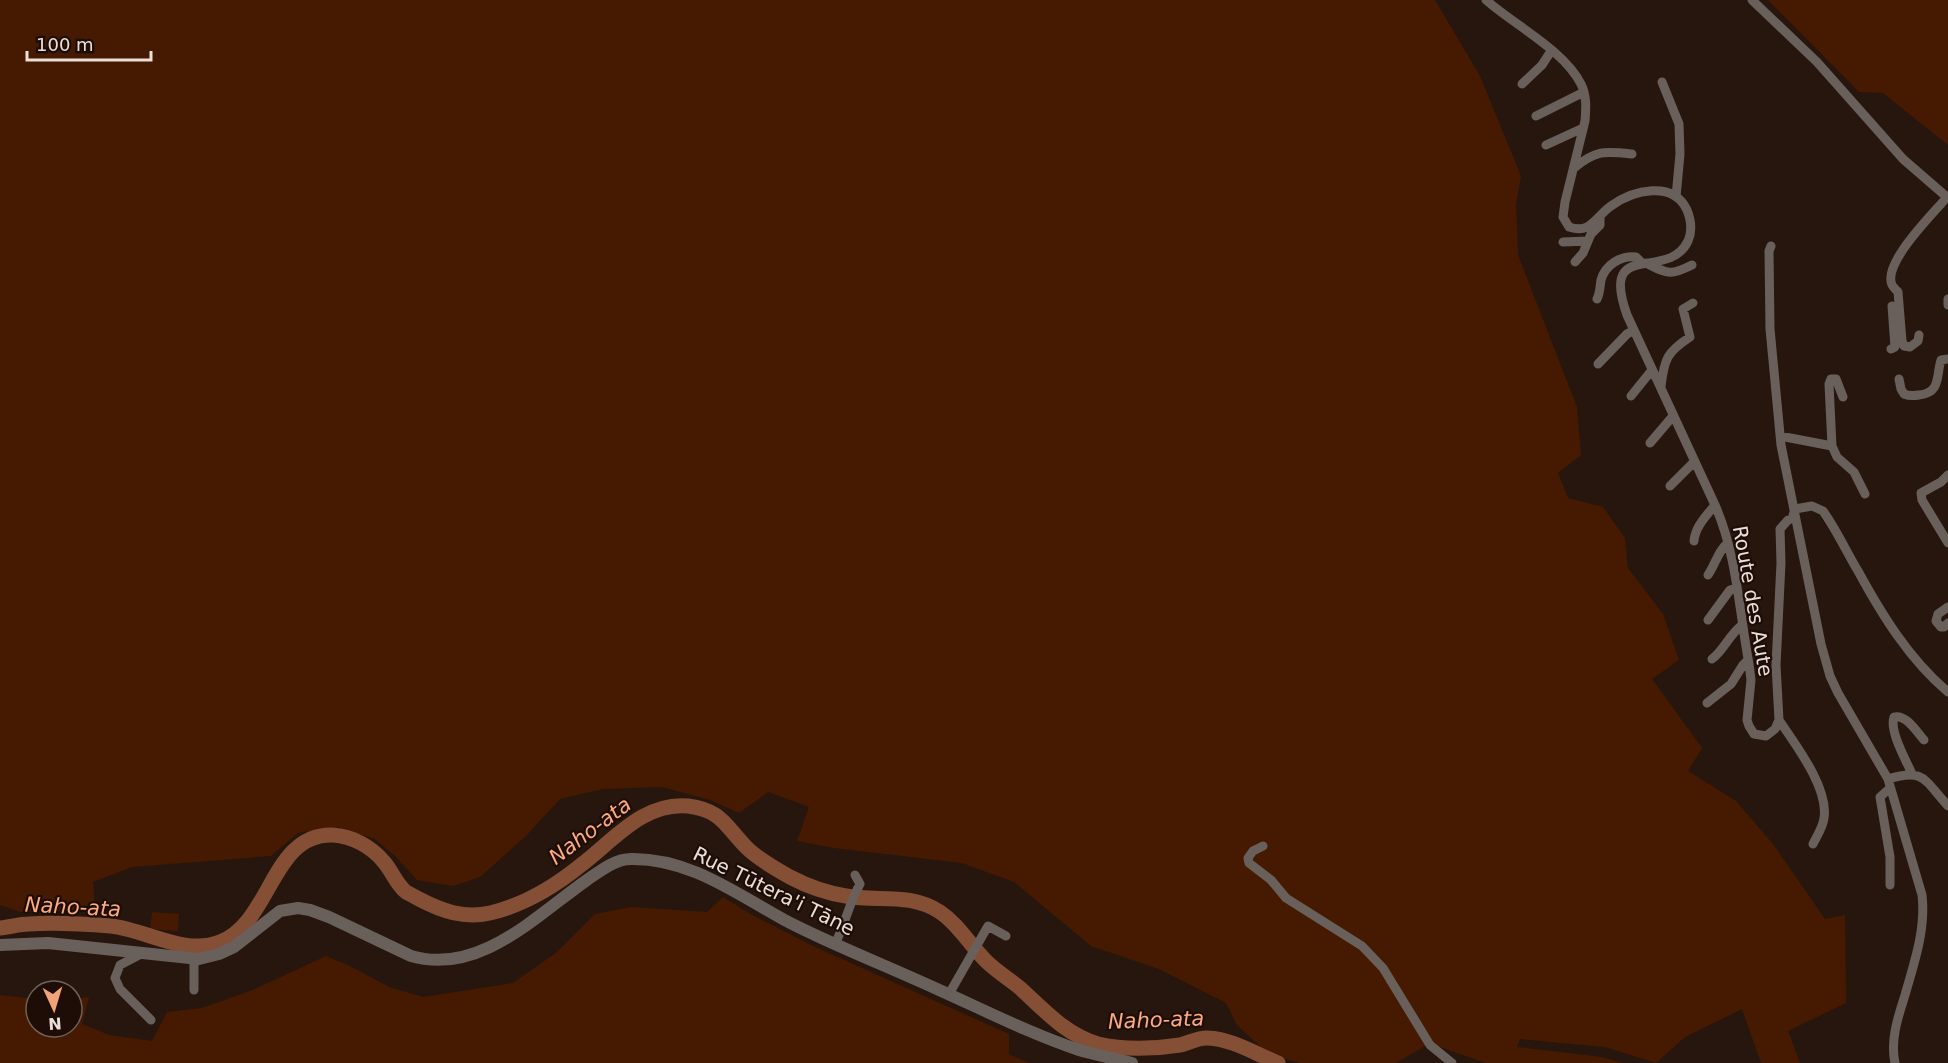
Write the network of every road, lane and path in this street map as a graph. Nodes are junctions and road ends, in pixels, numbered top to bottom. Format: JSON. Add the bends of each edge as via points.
{"nodes":[{"id":1,"x":1486,"y":0,"type":"edge"},
{"id":2,"x":1752,"y":0,"type":"edge"},
{"id":3,"x":1551,"y":51,"type":"junction"},
{"id":4,"x":1662,"y":82,"type":"dead end"},
{"id":5,"x":1522,"y":84,"type":"dead end"},
{"id":6,"x":1584,"y":92,"type":"junction"},
{"id":7,"x":1536,"y":116,"type":"dead end"},
{"id":8,"x":1584,"y":128,"type":"junction"},
{"id":9,"x":1546,"y":145,"type":"dead end"},
{"id":10,"x":1632,"y":154,"type":"dead end"},
{"id":11,"x":1574,"y":168,"type":"junction"},
{"id":12,"x":1676,"y":197,"type":"junction"},
{"id":13,"x":1948,"y":197,"type":"edge"},
{"id":14,"x":1600,"y":216,"type":"junction"},
{"id":15,"x":1588,"y":241,"type":"junction"},
{"id":16,"x":1563,"y":242,"type":"dead end"},
{"id":17,"x":1771,"y":246,"type":"dead end"},
{"id":18,"x":1575,"y":262,"type":"dead end"},
{"id":19,"x":1644,"y":263,"type":"junction"},
{"id":20,"x":1692,"y":265,"type":"dead end"},
{"id":21,"x":1895,"y":289,"type":"junction"},
{"id":22,"x":1948,"y":298,"type":"edge"},
{"id":23,"x":1597,"y":299,"type":"dead end"},
{"id":24,"x":1693,"y":303,"type":"dead end"},
{"id":25,"x":1948,"y":304,"type":"edge"},
{"id":26,"x":1634,"y":330,"type":"junction"},
{"id":27,"x":1919,"y":335,"type":"dead end"},
{"id":28,"x":1891,"y":349,"type":"dead end"},
{"id":29,"x":1948,"y":359,"type":"edge"},
{"id":30,"x":1598,"y":364,"type":"dead end"},
{"id":31,"x":1652,"y":370,"type":"junction"},
{"id":32,"x":1899,"y":378,"type":"dead end"},
{"id":33,"x":1661,"y":389,"type":"junction"},
{"id":34,"x":1631,"y":396,"type":"dead end"},
{"id":35,"x":1843,"y":397,"type":"dead end"},
{"id":36,"x":1673,"y":416,"type":"junction"},
{"id":37,"x":1780,"y":436,"type":"junction"},
{"id":38,"x":1650,"y":443,"type":"dead end"},
{"id":39,"x":1832,"y":446,"type":"junction"},
{"id":40,"x":1694,"y":462,"type":"junction"},
{"id":41,"x":1948,"y":475,"type":"edge"},
{"id":42,"x":1670,"y":486,"type":"dead end"},
{"id":43,"x":1865,"y":494,"type":"dead end"},
{"id":44,"x":1715,"y":505,"type":"junction"},
{"id":45,"x":1795,"y":509,"type":"junction"},
{"id":46,"x":1947,"y":539,"type":"edge"},
{"id":47,"x":1694,"y":541,"type":"dead end"},
{"id":48,"x":1728,"y":543,"type":"junction"},
{"id":49,"x":1708,"y":575,"type":"dead end"},
{"id":50,"x":1736,"y":588,"type":"junction"},
{"id":51,"x":1948,"y":607,"type":"edge"},
{"id":52,"x":1707,"y":620,"type":"dead end"},
{"id":53,"x":1948,"y":624,"type":"edge"},
{"id":54,"x":1742,"y":625,"type":"junction"},
{"id":55,"x":1712,"y":659,"type":"dead end"},
{"id":56,"x":1748,"y":660,"type":"junction"},
{"id":57,"x":1948,"y":693,"type":"edge"},
{"id":58,"x":1707,"y":703,"type":"dead end"},
{"id":59,"x":1779,"y":720,"type":"junction"},
{"id":60,"x":1924,"y":740,"type":"dead end"},
{"id":61,"x":1912,"y":774,"type":"junction"},
{"id":62,"x":1889,"y":784,"type":"junction"},
{"id":63,"x":1948,"y":806,"type":"edge"},
{"id":64,"x":1813,"y":844,"type":"dead end"},
{"id":65,"x":1263,"y":846,"type":"dead end"},
{"id":66,"x":855,"y":875,"type":"dead end"},
{"id":67,"x":1890,"y":885,"type":"dead end"},
{"id":68,"x":1006,"y":936,"type":"dead end"},
{"id":69,"x":835,"y":944,"type":"junction"},
{"id":70,"x":0,"y":945,"type":"edge"},
{"id":71,"x":141,"y":954,"type":"junction"},
{"id":72,"x":195,"y":958,"type":"junction"},
{"id":73,"x":194,"y":990,"type":"dead end"},
{"id":74,"x":949,"y":994,"type":"junction"},
{"id":75,"x":151,"y":1020,"type":"dead end"},
{"id":76,"x":1130,"y":1063,"type":"edge"},
{"id":77,"x":1452,"y":1063,"type":"edge"},
{"id":78,"x":1894,"y":1063,"type":"edge"}],
"edges":[{"from":1,"to":3,"type":"street"},
{"from":2,"to":13,"type":"street","via":[[1827,73],[1903,159]]},
{"from":3,"to":5,"type":"street","via":[[1542,66]]},
{"from":3,"to":6,"type":"street","via":[[1567,65]]},
{"from":4,"to":12,"type":"street","via":[[1679,124]]},
{"from":6,"to":7,"type":"street"},
{"from":6,"to":8,"type":"street"},
{"from":8,"to":9,"type":"street"},
{"from":8,"to":11,"type":"street"},
{"from":10,"to":11,"type":"street","via":[[1595,154]]},
{"from":11,"to":14,"type":"street","via":[[1565,202],[1565,222],[1581,229]]},
{"from":12,"to":14,"type":"street","via":[[1660,191],[1641,192],[1611,206]]},
{"from":12,"to":19,"type":"street","name":"Route des Aute","via":[[1690,220],[1689,240],[1676,256]]},
{"from":13,"to":21,"type":"street","via":[[1898,255],[1892,271]]},
{"from":14,"to":15,"type":"street","via":[[1600,225]]},
{"from":15,"to":16,"type":"street"},
{"from":15,"to":18,"type":"street"},
{"from":17,"to":37,"type":"street","via":[[1770,329]]},
{"from":19,"to":20,"type":"street","via":[[1671,273]]},
{"from":19,"to":23,"type":"street","via":[[1629,256],[1613,263],[1602,277]]},
{"from":19,"to":26,"type":"street","name":"Route des Aute","via":[[1631,267],[1619,286]]},
{"from":21,"to":27,"type":"street","via":[[1902,344],[1910,347]]},
{"from":21,"to":28,"type":"street","via":[[1895,347]]},
{"from":22,"to":25,"type":"street"},
{"from":24,"to":33,"type":"street","via":[[1683,309],[1690,337],[1665,360]]},
{"from":26,"to":30,"type":"street"},
{"from":26,"to":31,"type":"street","name":"Route des Aute"},
{"from":29,"to":32,"type":"street","via":[[1941,360],[1936,383],[1928,394],[1904,394]]},
{"from":31,"to":33,"type":"street","name":"Route des Aute"},
{"from":31,"to":34,"type":"street"},
{"from":33,"to":36,"type":"street","name":"Route des Aute"},
{"from":35,"to":39,"type":"street","via":[[1836,379],[1831,379]]},
{"from":36,"to":38,"type":"street"},
{"from":36,"to":40,"type":"street","name":"Route des Aute"},
{"from":37,"to":39,"type":"street"},
{"from":37,"to":45,"type":"street"},
{"from":39,"to":43,"type":"street","via":[[1837,457],[1854,472]]},
{"from":40,"to":42,"type":"street"},
{"from":40,"to":44,"type":"street","name":"Route des Aute"},
{"from":41,"to":46,"type":"street","via":[[1921,493]]},
{"from":44,"to":47,"type":"street","via":[[1698,527]]},
{"from":44,"to":48,"type":"street","name":"Route des Aute"},
{"from":45,"to":57,"type":"street","via":[[1812,506],[1823,511],[1905,646]]},
{"from":45,"to":59,"type":"street","name":"Route des Aute","via":[[1792,519],[1780,530],[1776,665]]},
{"from":45,"to":62,"type":"street","via":[[1830,676]]},
{"from":48,"to":49,"type":"street"},
{"from":48,"to":50,"type":"street","name":"Route des Aute"},
{"from":50,"to":52,"type":"street","via":[[1730,590]]},
{"from":50,"to":54,"type":"street","name":"Route des Aute"},
{"from":51,"to":53,"type":"street","via":[[1936,618],[1941,627]]},
{"from":54,"to":55,"type":"street"},
{"from":54,"to":56,"type":"street","name":"Route des Aute"},
{"from":56,"to":58,"type":"street","via":[[1731,684]]},
{"from":56,"to":59,"type":"street","name":"Route des Aute","via":[[1751,680],[1747,720],[1751,730],[1766,736]]},
{"from":59,"to":64,"type":"street","via":[[1819,788],[1825,806],[1824,821]]},
{"from":60,"to":61,"type":"street","via":[[1900,716],[1894,717],[1893,729]]},
{"from":61,"to":62,"type":"street"},
{"from":61,"to":63,"type":"street","via":[[1922,777]]},
{"from":62,"to":67,"type":"street","via":[[1880,796],[1890,857]]},
{"from":62,"to":78,"type":"street","via":[[1923,908],[1922,931],[1895,1029]]},
{"from":65,"to":77,"type":"street","via":[[1253,851],[1249,863],[1286,898],[1362,946],[1383,968],[1430,1045]]},
{"from":66,"to":69,"type":"street","via":[[860,884]]},
{"from":68,"to":74,"type":"street","via":[[988,926]]},
{"from":69,"to":72,"type":"street","name":"Rue Tūtera'i Tāne","via":[[695,871],[664,862],[630,859],[614,862],[507,939],[459,958],[423,960],[330,917],[298,908],[280,911],[219,954]]},
{"from":69,"to":74,"type":"street","name":"Rue Tūtera'i Tāne"},
{"from":70,"to":71,"type":"street","name":"Rue Tūtera'i Tāne","via":[[48,943]]},
{"from":71,"to":72,"type":"street","name":"Rue Tūtera'i Tāne"},
{"from":71,"to":75,"type":"street","via":[[120,966],[115,978],[120,989]]},
{"from":72,"to":73,"type":"street"},
{"from":74,"to":76,"type":"street","name":"Rue Tūtera'i Tāne","via":[[1079,1050]]}]}
